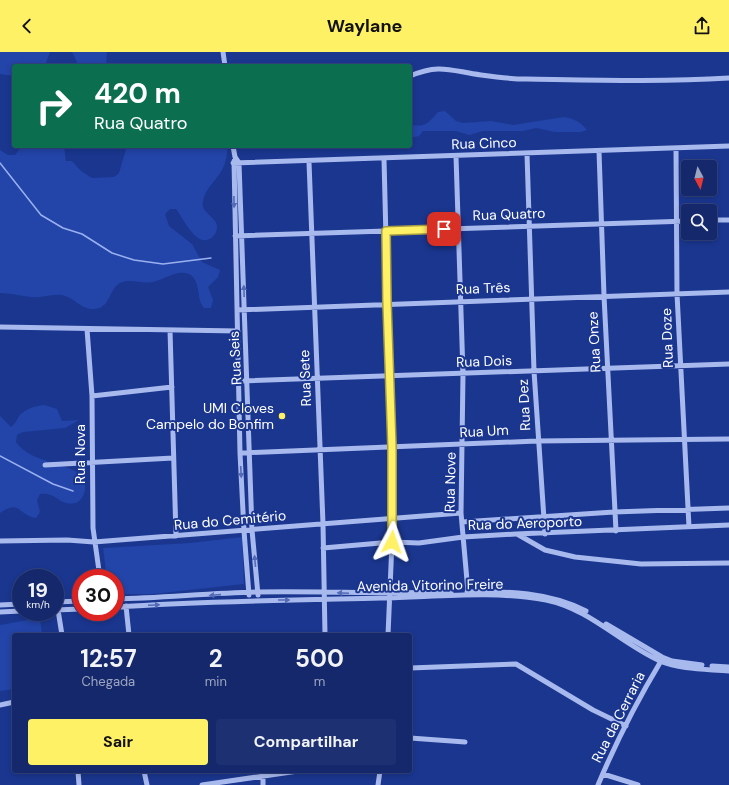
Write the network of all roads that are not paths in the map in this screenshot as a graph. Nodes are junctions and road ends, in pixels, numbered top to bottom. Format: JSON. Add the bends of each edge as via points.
{"nodes":[{"id":1,"x":223,"y":52,"type":"edge"},
{"id":2,"x":225,"y":64,"type":"edge"},
{"id":3,"x":412,"y":75,"type":"edge"},
{"id":4,"x":729,"y":78,"type":"edge"},
{"id":5,"x":729,"y":146,"type":"edge"},
{"id":6,"x":233,"y":148,"type":"edge"},
{"id":7,"x":676,"y":149,"type":"junction"},
{"id":8,"x":600,"y":151,"type":"junction"},
{"id":9,"x":527,"y":154,"type":"junction"},
{"id":10,"x":456,"y":156,"type":"junction"},
{"id":11,"x":384,"y":159,"type":"junction"},
{"id":12,"x":309,"y":162,"type":"junction"},
{"id":13,"x":236,"y":163,"type":"junction"},
{"id":14,"x":717,"y":220,"type":"edge"},
{"id":15,"x":729,"y":220,"type":"edge"},
{"id":16,"x":676,"y":221,"type":"junction"},
{"id":17,"x":681,"y":221,"type":"edge"},
{"id":18,"x":602,"y":223,"type":"junction"},
{"id":19,"x":530,"y":226,"type":"junction"},
{"id":20,"x":458,"y":228,"type":"junction"},
{"id":21,"x":386,"y":231,"type":"junction"},
{"id":22,"x":312,"y":233,"type":"junction"},
{"id":23,"x":234,"y":236,"type":"junction"},
{"id":24,"x":241,"y":236,"type":"junction"},
{"id":25,"x":729,"y":292,"type":"edge"},
{"id":26,"x":677,"y":294,"type":"junction"},
{"id":27,"x":604,"y":296,"type":"junction"},
{"id":28,"x":532,"y":298,"type":"junction"},
{"id":29,"x":459,"y":302,"type":"junction"},
{"id":30,"x":387,"y":303,"type":"junction"},
{"id":31,"x":313,"y":306,"type":"junction"},
{"id":32,"x":244,"y":309,"type":"junction"},
{"id":33,"x":237,"y":310,"type":"junction"},
{"id":34,"x":0,"y":327,"type":"edge"},
{"id":35,"x":87,"y":329,"type":"junction"},
{"id":36,"x":170,"y":330,"type":"junction"},
{"id":37,"x":238,"y":331,"type":"junction"},
{"id":38,"x":729,"y":364,"type":"edge"},
{"id":39,"x":680,"y":366,"type":"junction"},
{"id":40,"x":607,"y":368,"type":"junction"},
{"id":41,"x":534,"y":371,"type":"junction"},
{"id":42,"x":463,"y":374,"type":"junction"},
{"id":43,"x":391,"y":375,"type":"junction"},
{"id":44,"x":317,"y":379,"type":"junction"},
{"id":45,"x":248,"y":380,"type":"junction"},
{"id":46,"x":239,"y":381,"type":"junction"},
{"id":47,"x":172,"y":387,"type":"junction"},
{"id":48,"x":92,"y":396,"type":"junction"},
{"id":49,"x":729,"y":439,"type":"edge"},
{"id":50,"x":684,"y":440,"type":"junction"},
{"id":51,"x":537,"y":441,"type":"junction"},
{"id":52,"x":610,"y":441,"type":"junction"},
{"id":53,"x":463,"y":444,"type":"junction"},
{"id":54,"x":392,"y":447,"type":"junction"},
{"id":55,"x":319,"y":449,"type":"junction"},
{"id":56,"x":240,"y":453,"type":"junction"},
{"id":57,"x":250,"y":453,"type":"junction"},
{"id":58,"x":173,"y":458,"type":"junction"},
{"id":59,"x":91,"y":464,"type":"junction"},
{"id":60,"x":45,"y":465,"type":"dead end"},
{"id":61,"x":729,"y":508,"type":"edge"},
{"id":62,"x":688,"y":511,"type":"junction"},
{"id":63,"x":614,"y":512,"type":"junction"},
{"id":64,"x":461,"y":513,"type":"junction"},
{"id":65,"x":544,"y":517,"type":"junction"},
{"id":66,"x":393,"y":519,"type":"junction"},
{"id":67,"x":462,"y":522,"type":"junction"},
{"id":68,"x":323,"y":524,"type":"junction"},
{"id":69,"x":729,"y":525,"type":"edge"},
{"id":70,"x":689,"y":527,"type":"junction"},
{"id":71,"x":252,"y":530,"type":"junction"},
{"id":72,"x":244,"y":531,"type":"junction"},
{"id":73,"x":616,"y":531,"type":"junction"},
{"id":74,"x":516,"y":534,"type":"junction"},
{"id":75,"x":545,"y":534,"type":"junction"},
{"id":76,"x":176,"y":536,"type":"junction"},
{"id":77,"x":463,"y":537,"type":"junction"},
{"id":78,"x":0,"y":541,"type":"edge"},
{"id":79,"x":94,"y":542,"type":"junction"},
{"id":80,"x":392,"y":542,"type":"junction"},
{"id":81,"x":323,"y":548,"type":"junction"},
{"id":82,"x":729,"y":563,"type":"edge"},
{"id":83,"x":98,"y":569,"type":"edge"},
{"id":84,"x":257,"y":592,"type":"junction"},
{"id":85,"x":324,"y":592,"type":"junction"},
{"id":86,"x":468,"y":592,"type":"junction"},
{"id":87,"x":249,"y":593,"type":"junction"},
{"id":88,"x":390,"y":596,"type":"junction"},
{"id":89,"x":124,"y":599,"type":"edge"},
{"id":90,"x":250,"y":600,"type":"junction"},
{"id":91,"x":258,"y":600,"type":"junction"},
{"id":92,"x":323,"y":600,"type":"junction"},
{"id":93,"x":0,"y":604,"type":"edge"},
{"id":94,"x":12,"y":604,"type":"edge"},
{"id":95,"x":126,"y":606,"type":"joint"},
{"id":96,"x":12,"y":611,"type":"edge"},
{"id":97,"x":0,"y":612,"type":"edge"},
{"id":98,"x":59,"y":621,"type":"edge"},
{"id":99,"x":62,"y":633,"type":"edge"},
{"id":100,"x":128,"y":633,"type":"edge"},
{"id":101,"x":325,"y":633,"type":"edge"},
{"id":102,"x":388,"y":633,"type":"edge"},
{"id":103,"x":661,"y":661,"type":"junction"},
{"id":104,"x":729,"y":667,"type":"edge"},
{"id":105,"x":412,"y":668,"type":"edge"},
{"id":106,"x":729,"y":671,"type":"edge"},
{"id":107,"x":12,"y":703,"type":"edge"},
{"id":108,"x":0,"y":706,"type":"edge"},
{"id":109,"x":626,"y":726,"type":"junction"},
{"id":110,"x":412,"y":738,"type":"edge"},
{"id":111,"x":465,"y":742,"type":"dead end"},
{"id":112,"x":78,"y":773,"type":"edge"},
{"id":113,"x":144,"y":773,"type":"edge"},
{"id":114,"x":289,"y":773,"type":"edge"},
{"id":115,"x":380,"y":773,"type":"edge"},
{"id":116,"x":603,"y":774,"type":"junction"},
{"id":117,"x":263,"y":777,"type":"junction"},
{"id":118,"x":78,"y":785,"type":"edge"},
{"id":119,"x":147,"y":785,"type":"edge"},
{"id":120,"x":202,"y":785,"type":"edge"},
{"id":121,"x":263,"y":785,"type":"edge"},
{"id":122,"x":378,"y":785,"type":"edge"},
{"id":123,"x":598,"y":785,"type":"edge"},
{"id":124,"x":638,"y":785,"type":"edge"}],
"edges":[{"from":1,"to":2,"type":"street"},
{"from":3,"to":4,"type":"street","via":[[423,70],[450,68],[480,75],[525,79]]},
{"from":5,"to":7,"type":"street","name":"Rua Cinco"},
{"from":6,"to":13,"type":"street"},
{"from":7,"to":8,"type":"street","name":"Rua Cinco"},
{"from":7,"to":16,"type":"street","name":"Rua Doze"},
{"from":8,"to":9,"type":"street","name":"Rua Cinco"},
{"from":8,"to":18,"type":"street","name":"Rua Onze"},
{"from":9,"to":10,"type":"street","name":"Rua Cinco"},
{"from":9,"to":19,"type":"street","name":"Rua Dez"},
{"from":10,"to":11,"type":"street","name":"Rua Cinco"},
{"from":10,"to":20,"type":"street","name":"Rua Nove"},
{"from":11,"to":12,"type":"street","name":"Rua Cinco"},
{"from":11,"to":21,"type":"street"},
{"from":12,"to":13,"type":"street","name":"Rua Cinco"},
{"from":12,"to":22,"type":"street","name":"Rua Sete"},
{"from":13,"to":23,"type":"street","one_way":true},
{"from":13,"to":24,"type":"street","name":"Rua Seis"},
{"from":14,"to":15,"type":"street"},
{"from":16,"to":17,"type":"street","name":"Rua Quatro"},
{"from":16,"to":18,"type":"street","name":"Rua Quatro"},
{"from":16,"to":26,"type":"street","name":"Rua Doze"},
{"from":18,"to":19,"type":"street","name":"Rua Quatro"},
{"from":18,"to":27,"type":"street","name":"Rua Onze"},
{"from":19,"to":20,"type":"street","name":"Rua Quatro"},
{"from":19,"to":28,"type":"street","name":"Rua Dez"},
{"from":20,"to":21,"type":"street","name":"Rua Quatro"},
{"from":20,"to":29,"type":"street","name":"Rua Nove"},
{"from":21,"to":22,"type":"street","name":"Rua Quatro"},
{"from":21,"to":30,"type":"street"},
{"from":22,"to":24,"type":"street","name":"Rua Quatro"},
{"from":22,"to":31,"type":"street","name":"Rua Sete"},
{"from":23,"to":24,"type":"street","name":"Rua Quatro"},
{"from":23,"to":33,"type":"street"},
{"from":32,"to":24,"type":"street","name":"Rua Seis","one_way":true},
{"from":25,"to":26,"type":"street","name":"Rua Três"},
{"from":26,"to":27,"type":"street","name":"Rua Três"},
{"from":26,"to":39,"type":"street","name":"Rua Doze"},
{"from":27,"to":28,"type":"street","name":"Rua Três"},
{"from":27,"to":40,"type":"street","name":"Rua Onze"},
{"from":28,"to":29,"type":"street","name":"Rua Três"},
{"from":28,"to":41,"type":"street","name":"Rua Dez"},
{"from":29,"to":30,"type":"street","name":"Rua Três"},
{"from":29,"to":42,"type":"street","name":"Rua Nove"},
{"from":30,"to":31,"type":"street","name":"Rua Três"},
{"from":30,"to":43,"type":"street"},
{"from":31,"to":32,"type":"street","name":"Rua Três"},
{"from":31,"to":44,"type":"street","name":"Rua Sete"},
{"from":32,"to":33,"type":"street","name":"Rua Três"},
{"from":32,"to":45,"type":"street","name":"Rua Seis"},
{"from":33,"to":37,"type":"street"},
{"from":34,"to":35,"type":"street"},
{"from":35,"to":36,"type":"street"},
{"from":35,"to":48,"type":"street","name":"Rua Nova"},
{"from":36,"to":37,"type":"street"},
{"from":36,"to":47,"type":"street"},
{"from":37,"to":46,"type":"street"},
{"from":38,"to":39,"type":"street","name":"Rua Dois"},
{"from":39,"to":40,"type":"street","name":"Rua Dois"},
{"from":39,"to":50,"type":"street","name":"Rua Doze"},
{"from":40,"to":41,"type":"street","name":"Rua Dois"},
{"from":40,"to":52,"type":"street","name":"Rua Onze"},
{"from":41,"to":42,"type":"street","name":"Rua Dois"},
{"from":41,"to":51,"type":"street","name":"Rua Dez"},
{"from":42,"to":43,"type":"street","name":"Rua Dois"},
{"from":42,"to":53,"type":"street","name":"Rua Nove"},
{"from":43,"to":44,"type":"street","name":"Rua Dois"},
{"from":43,"to":54,"type":"street"},
{"from":44,"to":45,"type":"street","name":"Rua Dois"},
{"from":44,"to":55,"type":"street","name":"Rua Sete"},
{"from":45,"to":46,"type":"street","name":"Rua Dois"},
{"from":45,"to":57,"type":"street","name":"Rua Seis"},
{"from":46,"to":56,"type":"street"},
{"from":47,"to":48,"type":"street"},
{"from":47,"to":58,"type":"street"},
{"from":48,"to":59,"type":"street","name":"Rua Nova"},
{"from":49,"to":50,"type":"street","name":"Rua Um"},
{"from":50,"to":52,"type":"street","name":"Rua Um"},
{"from":50,"to":62,"type":"street","name":"Rua Doze"},
{"from":51,"to":52,"type":"street","name":"Rua Um"},
{"from":51,"to":53,"type":"street","name":"Rua Um"},
{"from":51,"to":65,"type":"street","name":"Rua Dez"},
{"from":52,"to":63,"type":"street","name":"Rua Onze"},
{"from":53,"to":54,"type":"street","name":"Rua Um"},
{"from":53,"to":64,"type":"street","name":"Rua Nove"},
{"from":54,"to":55,"type":"street","name":"Rua Um"},
{"from":54,"to":66,"type":"street"},
{"from":55,"to":57,"type":"street","name":"Rua Um"},
{"from":55,"to":68,"type":"street","name":"Rua Sete"},
{"from":56,"to":57,"type":"street","name":"Rua Um"},
{"from":56,"to":72,"type":"street","one_way":true},
{"from":57,"to":71,"type":"street","name":"Rua Seis"},
{"from":58,"to":59,"type":"street"},
{"from":58,"to":76,"type":"street"},
{"from":59,"to":60,"type":"street"},
{"from":59,"to":79,"type":"street","name":"Rua Nova"},
{"from":61,"to":62,"type":"street"},
{"from":62,"to":63,"type":"street"},
{"from":62,"to":70,"type":"street","name":"Rua Doze"},
{"from":63,"to":65,"type":"street"},
{"from":63,"to":73,"type":"street","name":"Rua Onze"},
{"from":64,"to":66,"type":"street","name":"Rua do Cemitério"},
{"from":64,"to":67,"type":"street","name":"Rua Nove"},
{"from":65,"to":67,"type":"street"},
{"from":65,"to":75,"type":"street","name":"Rua Dez"},
{"from":66,"to":68,"type":"street","name":"Rua do Cemitério"},
{"from":66,"to":80,"type":"street"},
{"from":67,"to":77,"type":"street","name":"Rua Nove"},
{"from":68,"to":71,"type":"street","name":"Rua do Cemitério"},
{"from":68,"to":81,"type":"street","name":"Rua Sete"},
{"from":69,"to":70,"type":"street","name":"Rua do Aeroporto"},
{"from":70,"to":73,"type":"street","name":"Rua do Aeroporto"},
{"from":71,"to":72,"type":"street","name":"Rua do Cemitério"},
{"from":84,"to":71,"type":"street","name":"Rua Seis","one_way":true},
{"from":72,"to":76,"type":"street","name":"Rua do Cemitério"},
{"from":72,"to":87,"type":"street"},
{"from":73,"to":75,"type":"street","name":"Rua do Aeroporto"},
{"from":74,"to":75,"type":"street","name":"Rua do Aeroporto"},
{"from":74,"to":77,"type":"street","name":"Rua do Aeroporto"},
{"from":74,"to":82,"type":"street","via":[[545,550],[575,558],[641,564]]},
{"from":76,"to":79,"type":"street","name":"Rua do Cemitério"},
{"from":77,"to":80,"type":"street","name":"Rua do Aeroporto","via":[[419,543]]},
{"from":77,"to":86,"type":"street","name":"Rua Nove"},
{"from":78,"to":79,"type":"street","name":"Rua do Cemitério"},
{"from":79,"to":83,"type":"street","name":"Rua Nova"},
{"from":80,"to":81,"type":"street","name":"Rua do Aeroporto"},
{"from":80,"to":88,"type":"street"},
{"from":81,"to":85,"type":"street","name":"Rua Sete"},
{"from":84,"to":85,"type":"street","name":"Avenida Vitorino Freire"},
{"from":84,"to":87,"type":"street","name":"Avenida Vitorino Freire"},
{"from":84,"to":91,"type":"street","name":"Rua Seis"},
{"from":88,"to":85,"type":"street","name":"Avenida Vitorino Freire","one_way":true},
{"from":85,"to":92,"type":"street"},
{"from":86,"to":88,"type":"street","name":"Avenida Vitorino Freire"},
{"from":86,"to":104,"type":"street","name":"Avenida Vitorino Freire","via":[[526,593],[560,600],[590,614],[662,657],[689,664]]},
{"from":87,"to":89,"type":"street","name":"Avenida Vitorino Freire","one_way":true},
{"from":87,"to":90,"type":"street"},
{"from":88,"to":92,"type":"street","name":"Avenida Vitorino Freire"},
{"from":88,"to":102,"type":"street"},
{"from":88,"to":103,"type":"street","name":"Avenida Vitorino Freire","via":[[506,595],[555,602],[584,614]]},
{"from":90,"to":91,"type":"street","name":"Avenida Vitorino Freire"},
{"from":95,"to":90,"type":"street","name":"Avenida Vitorino Freire","one_way":true},
{"from":91,"to":92,"type":"street","name":"Avenida Vitorino Freire","one_way":true},
{"from":92,"to":101,"type":"street"},
{"from":93,"to":94,"type":"street"},
{"from":95,"to":100,"type":"street"},
{"from":96,"to":97,"type":"street"},
{"from":98,"to":99,"type":"street"},
{"from":103,"to":106,"type":"street","name":"Avenida Vitorino Freire","via":[[689,668]]},
{"from":103,"to":109,"type":"street","name":"Rua da Cerraria"},
{"from":105,"to":109,"type":"street","via":[[516,664],[593,710]]},
{"from":107,"to":108,"type":"street"},
{"from":109,"to":116,"type":"street","name":"Rua da Cerraria"},
{"from":110,"to":111,"type":"street"},
{"from":112,"to":118,"type":"street"},
{"from":113,"to":119,"type":"street"},
{"from":114,"to":117,"type":"street"},
{"from":115,"to":122,"type":"street"},
{"from":116,"to":123,"type":"street","name":"Rua da Cerraria"},
{"from":116,"to":124,"type":"street"},
{"from":117,"to":120,"type":"street"},
{"from":117,"to":121,"type":"street"}]}
